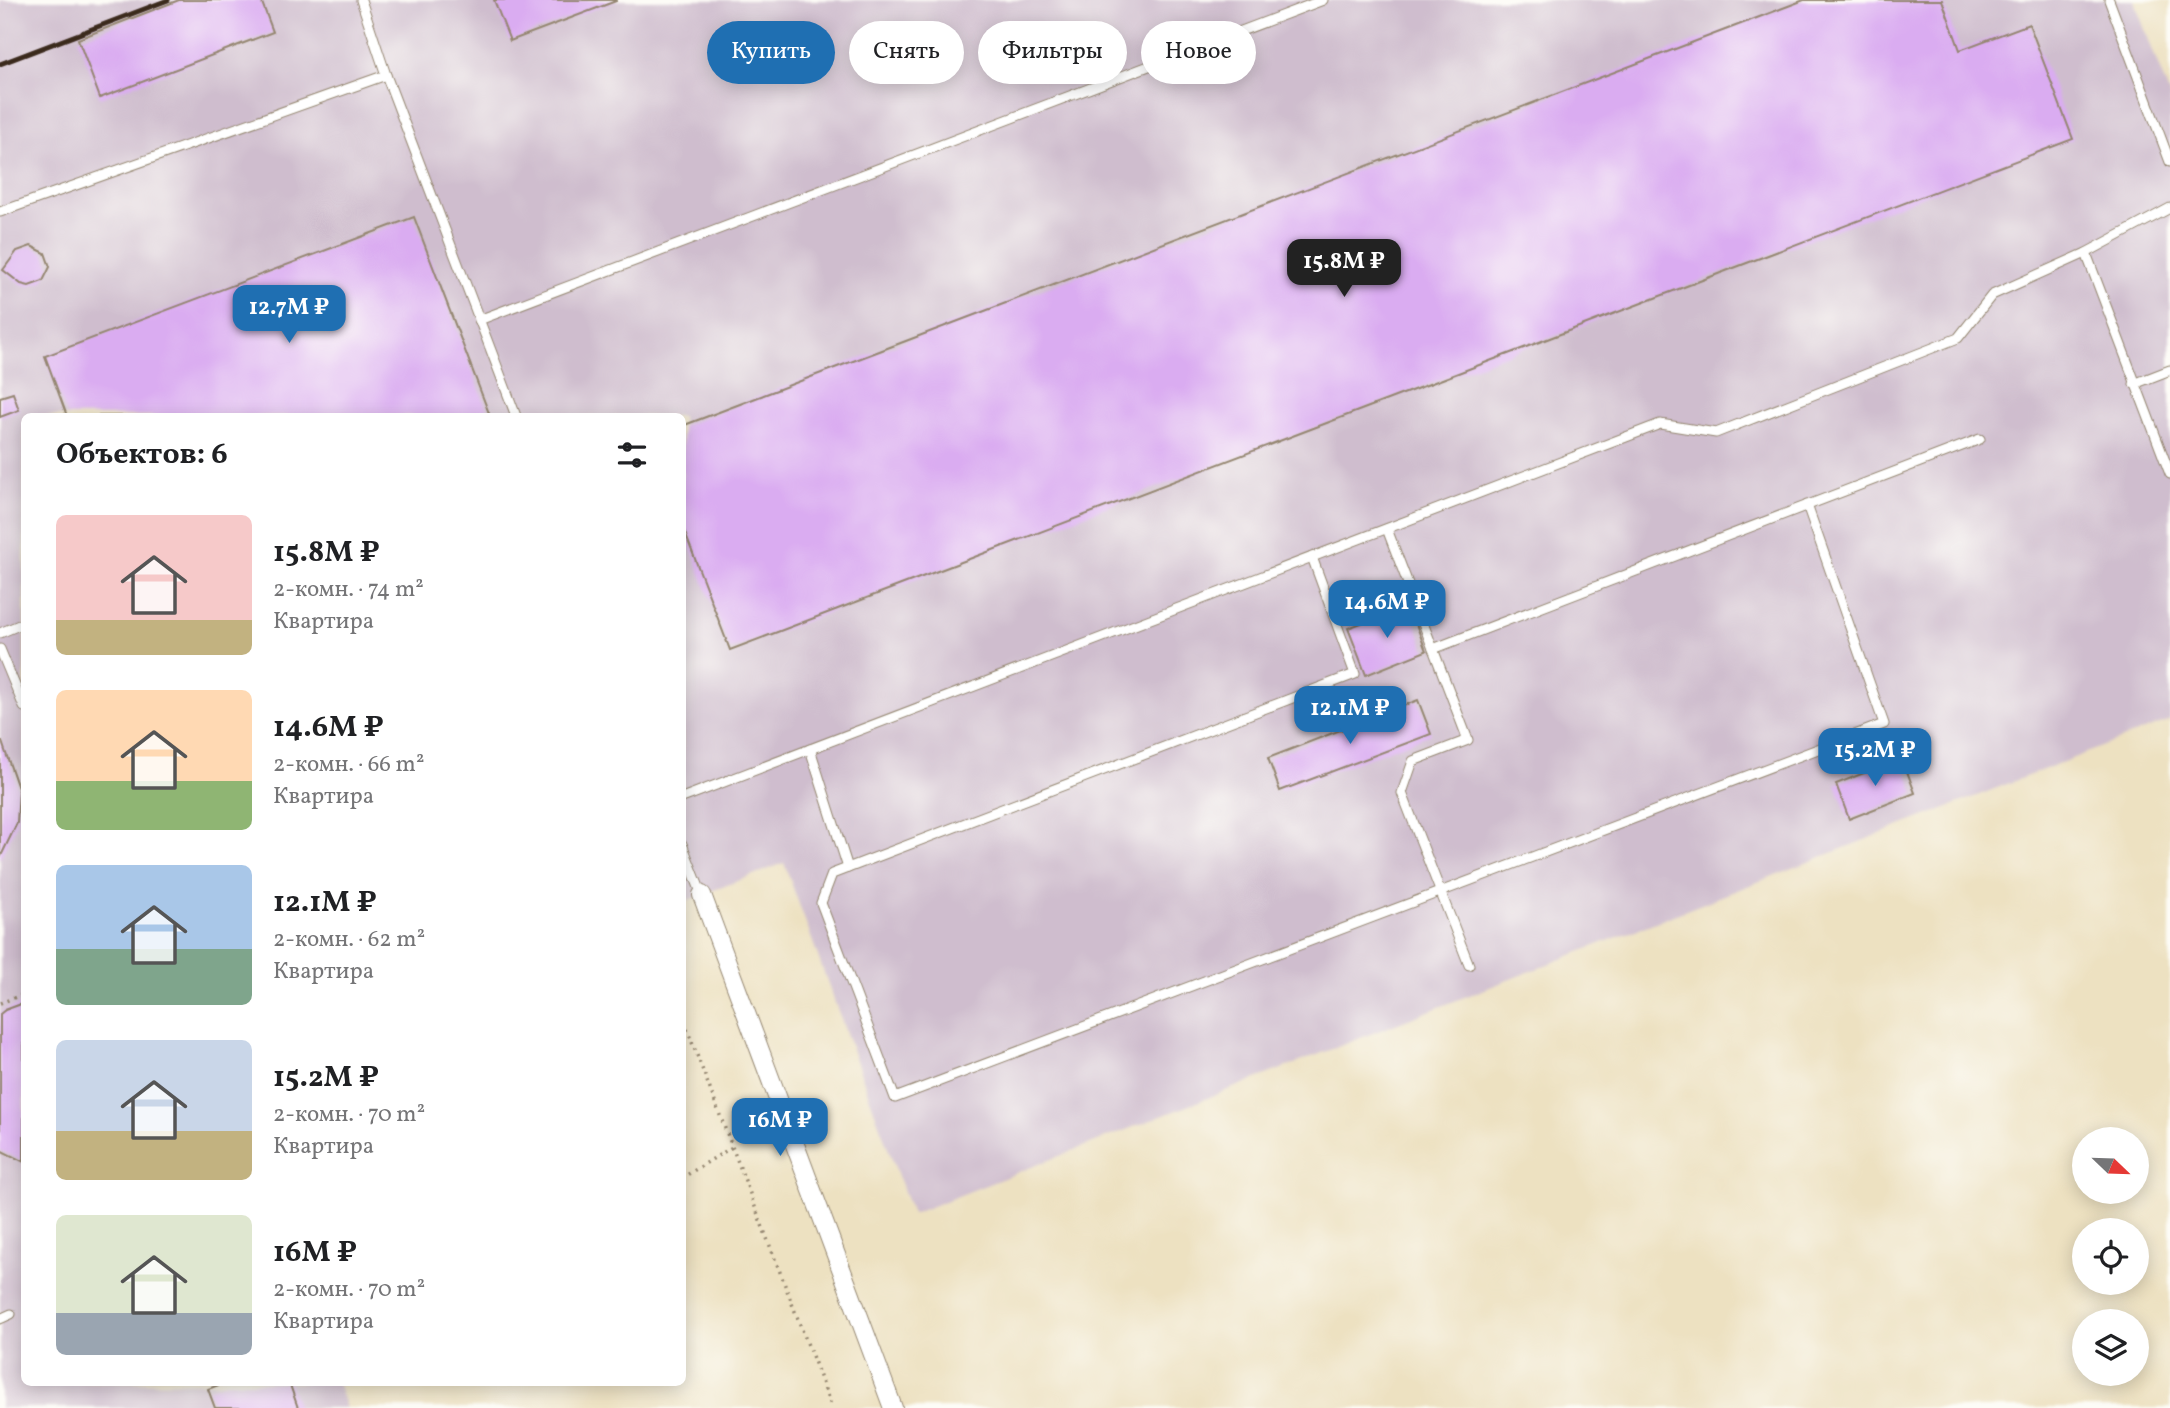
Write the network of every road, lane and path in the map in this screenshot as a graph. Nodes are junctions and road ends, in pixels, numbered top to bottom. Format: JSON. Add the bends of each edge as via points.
{"nodes":[{"id":1,"x":361,"y":0,"type":"edge"},
{"id":2,"x":1323,"y":0,"type":"edge"},
{"id":3,"x":2109,"y":0,"type":"edge"},
{"id":4,"x":386,"y":75,"type":"junction"},
{"id":5,"x":2170,"y":162,"type":"edge"},
{"id":6,"x":2170,"y":208,"type":"edge"},
{"id":7,"x":0,"y":212,"type":"edge"},
{"id":8,"x":2086,"y":253,"type":"junction"},
{"id":9,"x":479,"y":320,"type":"junction"},
{"id":10,"x":2170,"y":370,"type":"edge"},
{"id":11,"x":2134,"y":384,"type":"junction"},
{"id":12,"x":515,"y":413,"type":"edge"},
{"id":13,"x":1980,"y":439,"type":"dead end"},
{"id":14,"x":2170,"y":474,"type":"edge"},
{"id":15,"x":1807,"y":505,"type":"junction"},
{"id":16,"x":1387,"y":529,"type":"junction"},
{"id":17,"x":1312,"y":557,"type":"junction"},
{"id":18,"x":21,"y":624,"type":"edge"},
{"id":19,"x":0,"y":633,"type":"edge"},
{"id":20,"x":0,"y":649,"type":"edge"},
{"id":21,"x":1433,"y":649,"type":"junction"},
{"id":22,"x":21,"y":700,"type":"edge"},
{"id":23,"x":810,"y":749,"type":"junction"},
{"id":24,"x":686,"y":796,"type":"edge"},
{"id":25,"x":686,"y":854,"type":"edge"},
{"id":26,"x":848,"y":868,"type":"junction"},
{"id":27,"x":1440,"y":891,"type":"junction"},
{"id":28,"x":702,"y":895,"type":"joint"},
{"id":29,"x":1469,"y":965,"type":"dead end"},
{"id":30,"x":21,"y":995,"type":"edge"},
{"id":31,"x":0,"y":1003,"type":"edge"},
{"id":32,"x":686,"y":1026,"type":"edge"},
{"id":33,"x":732,"y":1147,"type":"junction"},
{"id":34,"x":686,"y":1176,"type":"edge"},
{"id":35,"x":12,"y":1314,"type":"dead end"},
{"id":36,"x":0,"y":1318,"type":"edge"},
{"id":37,"x":832,"y":1408,"type":"edge"},
{"id":38,"x":893,"y":1408,"type":"edge"}],
"edges":[{"from":1,"to":4,"type":"lane"},
{"from":2,"to":9,"type":"lane"},
{"from":3,"to":5,"type":"lane"},
{"from":4,"to":7,"type":"lane"},
{"from":4,"to":9,"type":"lane"},
{"from":6,"to":8,"type":"lane"},
{"from":8,"to":11,"type":"lane"},
{"from":8,"to":16,"type":"lane","via":[[1992,296],[1958,338],[1716,433],[1660,424]]},
{"from":9,"to":12,"type":"lane"},
{"from":10,"to":11,"type":"lane"},
{"from":11,"to":14,"type":"lane"},
{"from":13,"to":15,"type":"lane"},
{"from":15,"to":21,"type":"lane"},
{"from":15,"to":27,"type":"lane","via":[[1884,724]]},
{"from":16,"to":17,"type":"lane"},
{"from":16,"to":21,"type":"lane"},
{"from":17,"to":23,"type":"lane"},
{"from":17,"to":26,"type":"lane","via":[[1355,674]]},
{"from":18,"to":19,"type":"lane"},
{"from":20,"to":22,"type":"lane"},
{"from":21,"to":27,"type":"lane","via":[[1468,740],[1413,761],[1402,793]]},
{"from":23,"to":24,"type":"lane"},
{"from":23,"to":26,"type":"lane"},
{"from":25,"to":28,"type":"lane"},
{"from":26,"to":27,"type":"lane","via":[[832,874],[821,903],[895,1098]]},
{"from":27,"to":29,"type":"lane"},
{"from":28,"to":38,"type":"street"},
{"from":30,"to":31,"type":"path"},
{"from":32,"to":33,"type":"path"},
{"from":33,"to":34,"type":"path"},
{"from":33,"to":37,"type":"path"},
{"from":35,"to":36,"type":"lane"}]}
